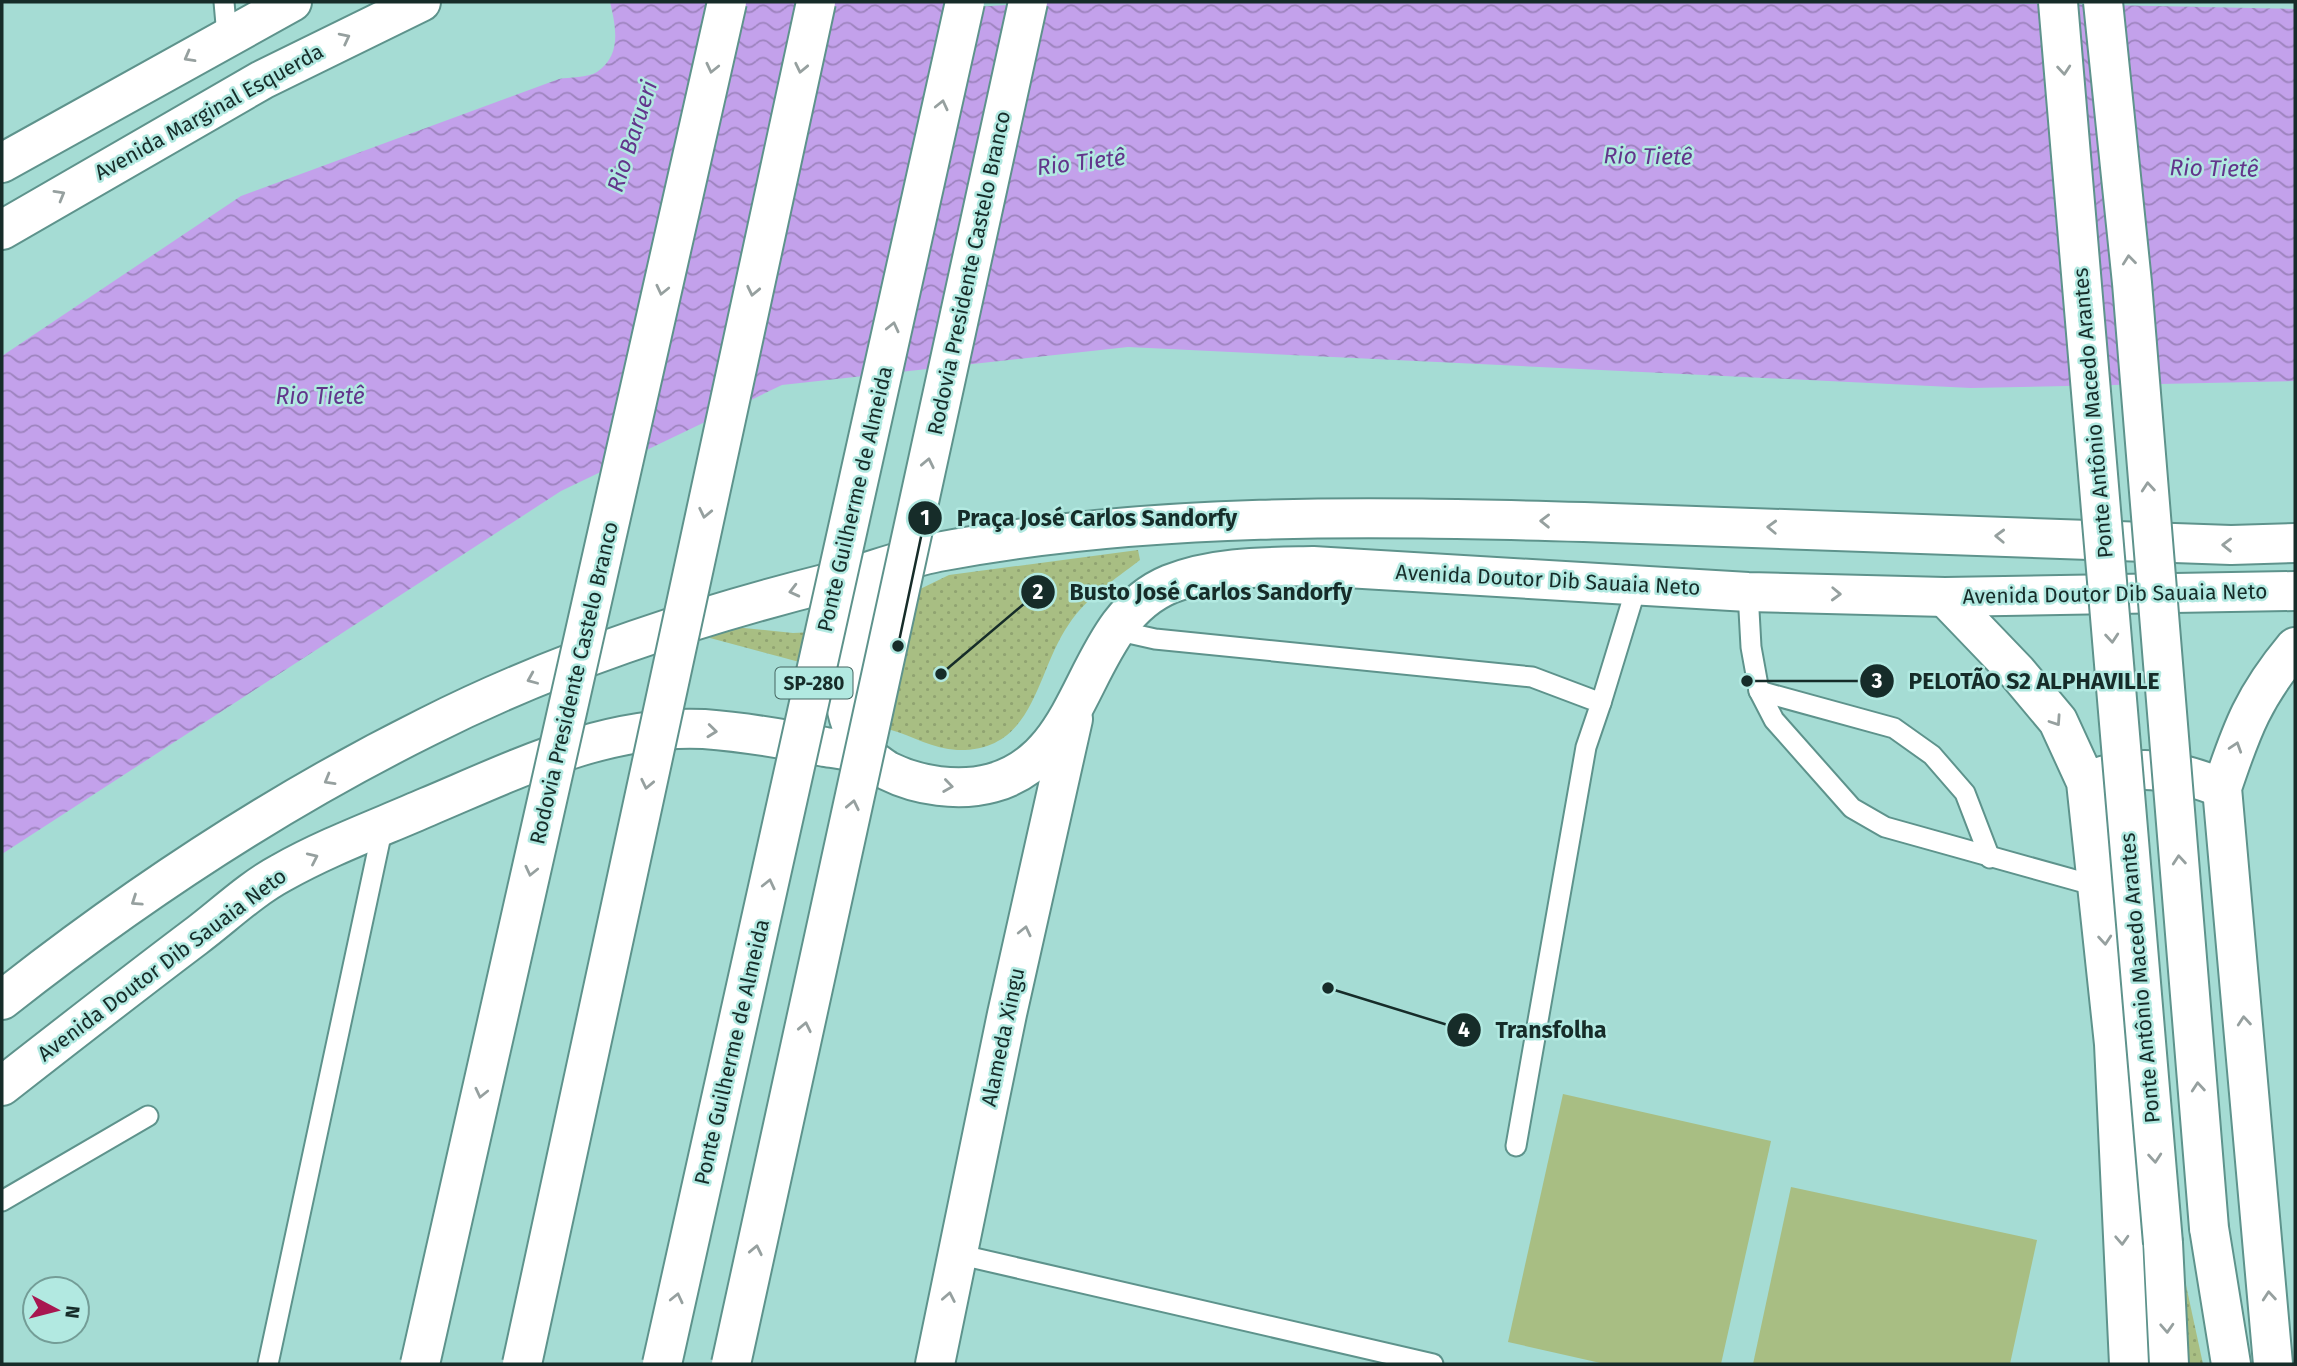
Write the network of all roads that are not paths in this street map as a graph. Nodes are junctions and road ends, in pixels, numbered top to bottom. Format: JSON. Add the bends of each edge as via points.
{"nodes":[{"id":1,"x":292,"y":2,"type":"edge"},
{"id":2,"x":421,"y":2,"type":"edge"},
{"id":3,"x":727,"y":2,"type":"edge"},
{"id":4,"x":816,"y":2,"type":"edge"},
{"id":5,"x":965,"y":2,"type":"edge"},
{"id":6,"x":1028,"y":2,"type":"edge"},
{"id":7,"x":2058,"y":2,"type":"edge"},
{"id":8,"x":2103,"y":2,"type":"edge"},
{"id":9,"x":225,"y":19,"type":"edge"},
{"id":10,"x":2,"y":163,"type":"edge"},
{"id":11,"x":2,"y":230,"type":"edge"},
{"id":12,"x":2295,"y":543,"type":"edge"},
{"id":13,"x":884,"y":569,"type":"junction"},
{"id":14,"x":1637,"y":585,"type":"junction"},
{"id":15,"x":2295,"y":591,"type":"edge"},
{"id":16,"x":1748,"y":592,"type":"junction"},
{"id":17,"x":1945,"y":597,"type":"junction"},
{"id":18,"x":1115,"y":630,"type":"junction"},
{"id":19,"x":2295,"y":647,"type":"edge"},
{"id":20,"x":1759,"y":691,"type":"junction"},
{"id":21,"x":1601,"y":703,"type":"junction"},
{"id":22,"x":1074,"y":710,"type":"junction"},
{"id":23,"x":863,"y":754,"type":"junction"},
{"id":24,"x":2086,"y":782,"type":"junction"},
{"id":25,"x":2222,"y":788,"type":"junction"},
{"id":26,"x":383,"y":826,"type":"junction"},
{"id":27,"x":1990,"y":858,"type":"junction"},
{"id":28,"x":2100,"y":887,"type":"junction"},
{"id":29,"x":2,"y":1000,"type":"edge"},
{"id":30,"x":2,"y":1086,"type":"edge"},
{"id":31,"x":148,"y":1116,"type":"dead end"},
{"id":32,"x":1516,"y":1146,"type":"dead end"},
{"id":33,"x":2,"y":1201,"type":"edge"},
{"id":34,"x":957,"y":1254,"type":"junction"},
{"id":35,"x":268,"y":1364,"type":"edge"},
{"id":36,"x":420,"y":1364,"type":"edge"},
{"id":37,"x":522,"y":1364,"type":"edge"},
{"id":38,"x":662,"y":1364,"type":"edge"},
{"id":39,"x":731,"y":1364,"type":"edge"},
{"id":40,"x":935,"y":1364,"type":"edge"},
{"id":41,"x":1433,"y":1364,"type":"edge"},
{"id":42,"x":2129,"y":1364,"type":"edge"},
{"id":43,"x":2169,"y":1364,"type":"edge"},
{"id":44,"x":2231,"y":1364,"type":"edge"},
{"id":45,"x":2273,"y":1364,"type":"edge"}],
"edges":[{"from":1,"to":9,"type":"main road"},
{"from":11,"to":2,"type":"main road","name":"Avenida Marginal Esquerda","one_way":true,"via":[[262,80]]},
{"from":3,"to":36,"type":"main road","name":"Rodovia Presidente Castelo Branco","one_way":true,"bridge":true},
{"from":4,"to":37,"type":"main road","one_way":true,"bridge":true},
{"from":38,"to":5,"type":"main road","name":"Ponte Guilherme de Almeida","number":"SP-280","one_way":true,"bridge":true},
{"from":39,"to":6,"type":"main road","name":"Rodovia Presidente Castelo Branco","one_way":true,"bridge":true},
{"from":7,"to":43,"type":"main road","name":"Ponte Antônio Macedo Arantes","one_way":true,"bridge":true},
{"from":44,"to":8,"type":"main road","one_way":true,"bridge":true,"via":[[2209,1228],[2134,311]]},
{"from":9,"to":10,"type":"main road","one_way":true},
{"from":12,"to":13,"type":"main road","one_way":true,"via":[[2231,545],[1528,520],[1294,519],[1133,527],[927,555]]},
{"from":13,"to":23,"type":"main road","via":[[860,620],[847,677],[845,705]]},
{"from":13,"to":29,"type":"main road","one_way":true,"via":[[644,636],[428,726],[216,846],[79,940]]},
{"from":14,"to":16,"type":"main road","name":"Avenida Doutor Dib Sauaia Neto"},
{"from":14,"to":18,"type":"main road","name":"Avenida Doutor Dib Sauaia Neto","via":[[1313,566],[1253,567],[1168,585],[1141,603]]},
{"from":14,"to":21,"type":"lane"},
{"from":15,"to":17,"type":"main road","name":"Avenida Doutor Dib Sauaia Neto"},
{"from":16,"to":17,"type":"main road","name":"Avenida Doutor Dib Sauaia Neto","one_way":true},
{"from":16,"to":20,"type":"lane"},
{"from":17,"to":24,"type":"main road","one_way":true,"via":[[2058,721]]},
{"from":18,"to":21,"type":"lane","via":[[1155,639],[1532,677]]},
{"from":18,"to":22,"type":"main road","name":"Avenida Doutor Dib Sauaia Neto"},
{"from":25,"to":19,"type":"main road","one_way":true,"via":[[2244,721]]},
{"from":20,"to":27,"type":"lane","via":[[1774,720],[1853,808],[1885,827]]},
{"from":20,"to":27,"type":"lane","via":[[1894,728],[1913,741],[1932,755],[1965,793]]},
{"from":21,"to":32,"type":"lane","via":[[1586,747]]},
{"from":23,"to":22,"type":"main road","name":"Avenida Doutor Dib Sauaia Neto","one_way":true,"via":[[889,771],[925,783],[960,788],[993,783],[1024,768],[1046,749]]},
{"from":34,"to":22,"type":"main road","name":"Alameda Xingu","one_way":true},
{"from":26,"to":23,"type":"main road","name":"Avenida Doutor Dib Sauaia Neto","one_way":true,"via":[[538,758],[656,732],[702,729]]},
{"from":24,"to":25,"type":"main road","via":[[2117,771],[2150,768],[2185,773]]},
{"from":24,"to":28,"type":"main road"},
{"from":45,"to":25,"type":"main road","one_way":true},
{"from":30,"to":26,"type":"main road","name":"Avenida Doutor Dib Sauaia Neto","one_way":true,"via":[[279,874]]},
{"from":26,"to":35,"type":"lane"},
{"from":27,"to":28,"type":"lane"},
{"from":28,"to":42,"type":"main road","one_way":true,"via":[[2114,1044]]},
{"from":31,"to":33,"type":"lane"},
{"from":40,"to":34,"type":"main road","name":"Alameda Xingu","one_way":true},
{"from":34,"to":41,"type":"lane"}]}
